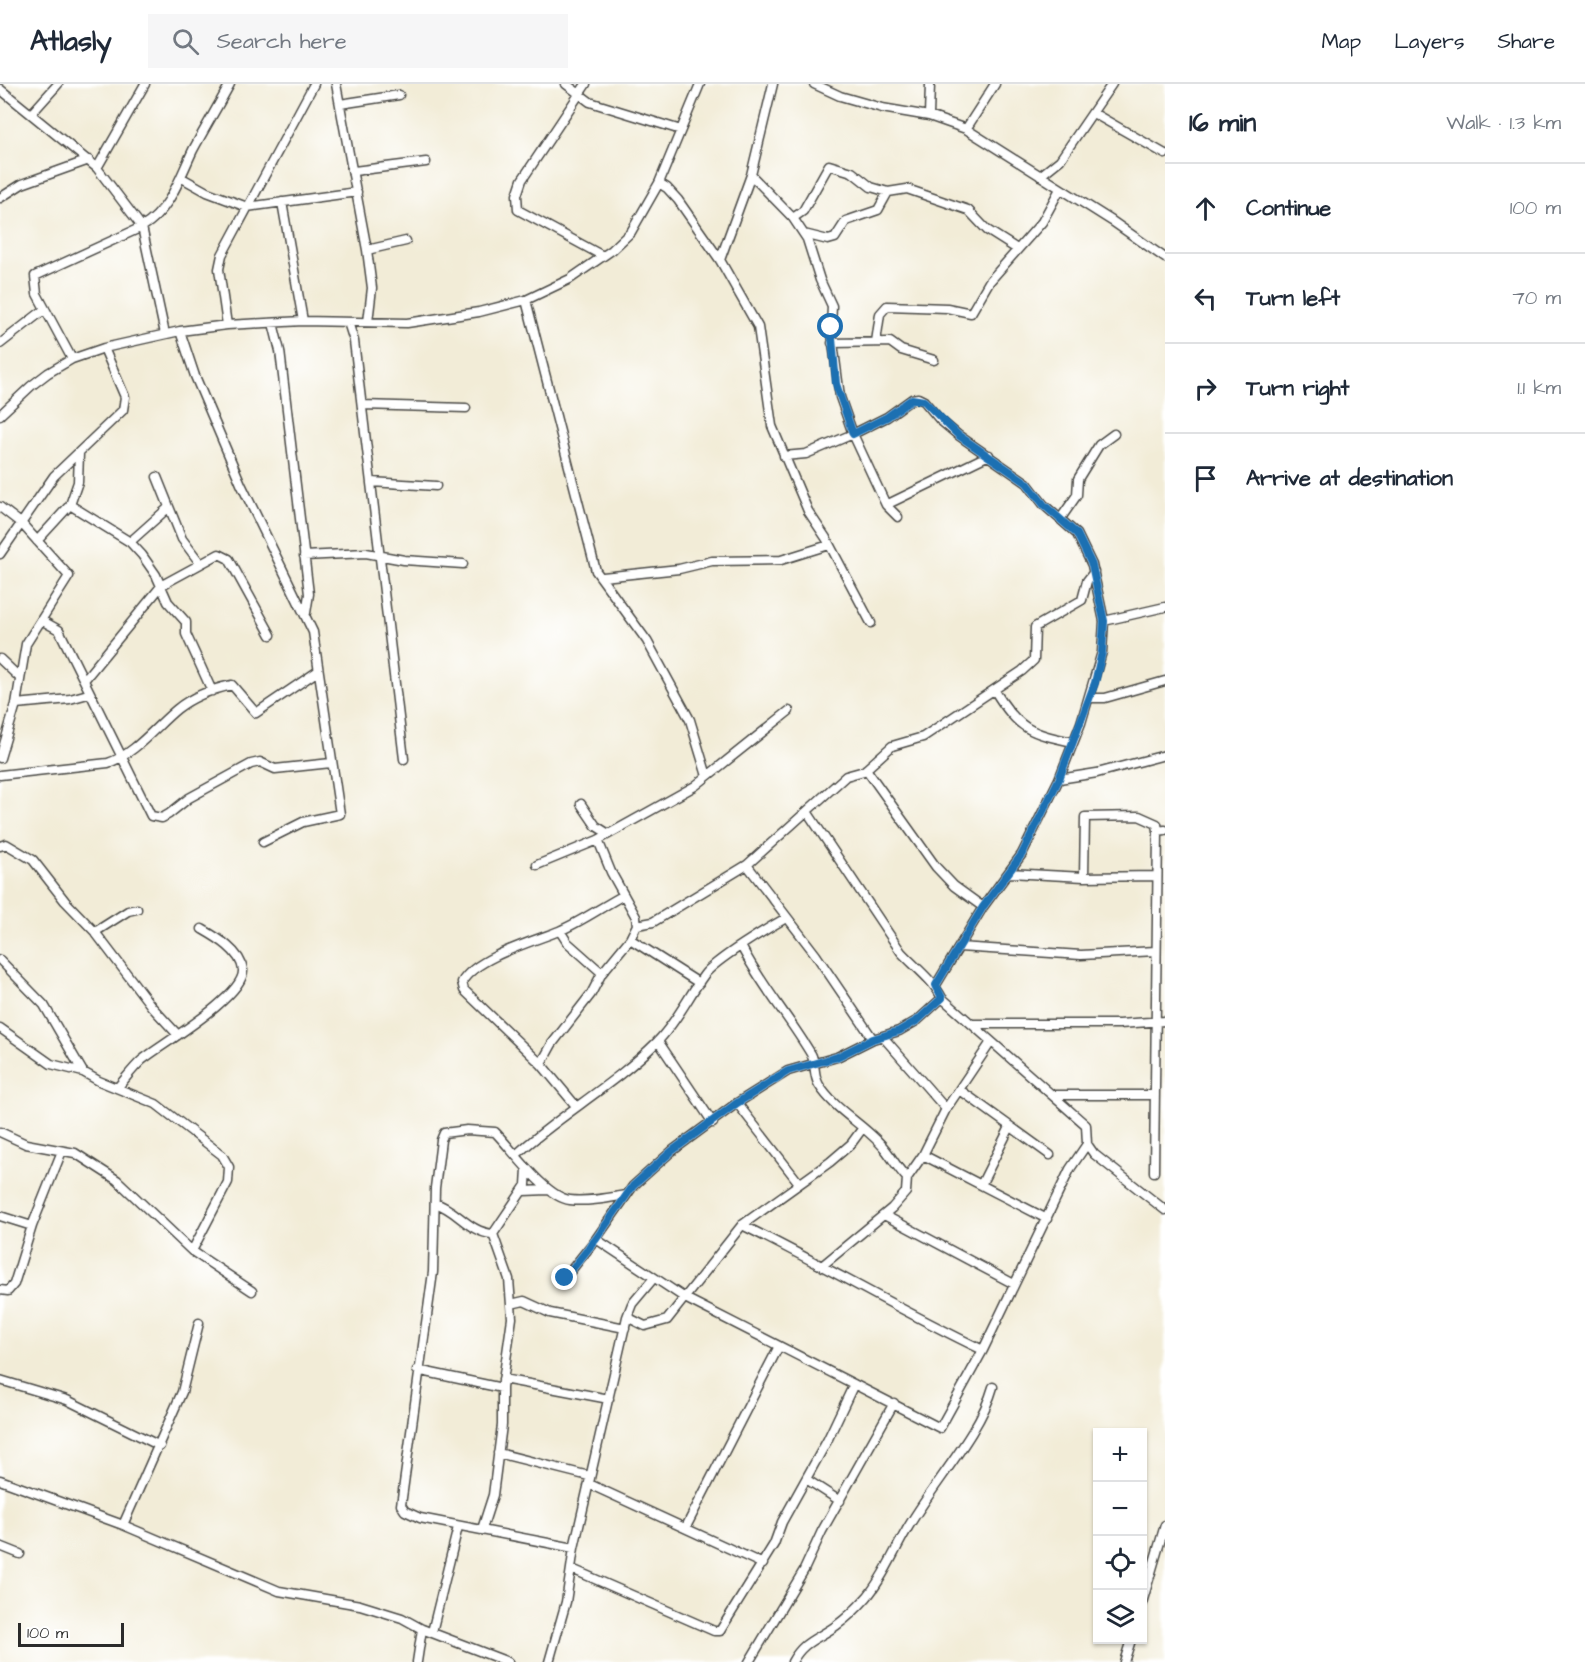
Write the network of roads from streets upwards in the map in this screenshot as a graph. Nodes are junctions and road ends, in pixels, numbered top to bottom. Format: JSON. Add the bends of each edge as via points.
{"nodes":[{"id":1,"x":58,"y":84,"type":"edge"},
{"id":2,"x":145,"y":84,"type":"edge"},
{"id":3,"x":230,"y":84,"type":"edge"},
{"id":4,"x":314,"y":84,"type":"edge"},
{"id":5,"x":336,"y":84,"type":"edge"},
{"id":6,"x":566,"y":84,"type":"edge"},
{"id":7,"x":586,"y":84,"type":"edge"},
{"id":8,"x":700,"y":84,"type":"edge"},
{"id":9,"x":773,"y":84,"type":"edge"},
{"id":10,"x":814,"y":84,"type":"edge"},
{"id":11,"x":930,"y":84,"type":"edge"},
{"id":12,"x":995,"y":84,"type":"edge"},
{"id":13,"x":1112,"y":84,"type":"edge"},
{"id":14,"x":824,"y":86,"type":"edge"},
{"id":15,"x":0,"y":89,"type":"edge"},
{"id":16,"x":580,"y":93,"type":"junction"},
{"id":17,"x":399,"y":94,"type":"dead end"},
{"id":18,"x":340,"y":104,"type":"junction"},
{"id":19,"x":32,"y":113,"type":"junction"},
{"id":20,"x":1093,"y":113,"type":"junction"},
{"id":21,"x":929,"y":116,"type":"junction"},
{"id":22,"x":966,"y":129,"type":"junction"},
{"id":23,"x":681,"y":130,"type":"junction"},
{"id":24,"x":1165,"y":154,"type":"edge"},
{"id":25,"x":89,"y":160,"type":"junction"},
{"id":26,"x":426,"y":162,"type":"dead end"},
{"id":27,"x":97,"y":168,"type":"junction"},
{"id":28,"x":354,"y":171,"type":"junction"},
{"id":29,"x":751,"y":175,"type":"junction"},
{"id":30,"x":1040,"y":176,"type":"junction"},
{"id":31,"x":182,"y":178,"type":"junction"},
{"id":32,"x":659,"y":183,"type":"junction"},
{"id":33,"x":1060,"y":189,"type":"junction"},
{"id":34,"x":357,"y":192,"type":"junction"},
{"id":35,"x":888,"y":192,"type":"junction"},
{"id":36,"x":0,"y":198,"type":"edge"},
{"id":37,"x":282,"y":202,"type":"junction"},
{"id":38,"x":247,"y":207,"type":"junction"},
{"id":39,"x":794,"y":218,"type":"junction"},
{"id":40,"x":142,"y":227,"type":"junction"},
{"id":41,"x":804,"y":234,"type":"junction"},
{"id":42,"x":406,"y":241,"type":"dead end"},
{"id":43,"x":1017,"y":249,"type":"junction"},
{"id":44,"x":367,"y":250,"type":"junction"},
{"id":45,"x":603,"y":256,"type":"junction"},
{"id":46,"x":1165,"y":258,"type":"edge"},
{"id":47,"x":720,"y":260,"type":"junction"},
{"id":48,"x":526,"y":300,"type":"junction"},
{"id":49,"x":45,"y":309,"type":"junction"},
{"id":50,"x":303,"y":321,"type":"junction"},
{"id":51,"x":348,"y":322,"type":"junction"},
{"id":52,"x":368,"y":322,"type":"junction"},
{"id":53,"x":273,"y":323,"type":"junction"},
{"id":54,"x":227,"y":325,"type":"junction"},
{"id":55,"x":180,"y":331,"type":"junction"},
{"id":56,"x":165,"y":334,"type":"junction"},
{"id":57,"x":876,"y":342,"type":"junction"},
{"id":58,"x":832,"y":343,"type":"junction"},
{"id":59,"x":0,"y":344,"type":"edge"},
{"id":60,"x":104,"y":348,"type":"junction"},
{"id":61,"x":72,"y":359,"type":"junction"},
{"id":62,"x":934,"y":360,"type":"dead end"},
{"id":63,"x":362,"y":405,"type":"junction"},
{"id":64,"x":466,"y":408,"type":"dead end"},
{"id":65,"x":0,"y":415,"type":"edge"},
{"id":66,"x":853,"y":434,"type":"junction"},
{"id":67,"x":1114,"y":434,"type":"dead end"},
{"id":68,"x":79,"y":453,"type":"junction"},
{"id":69,"x":989,"y":454,"type":"junction"},
{"id":70,"x":784,"y":456,"type":"junction"},
{"id":71,"x":157,"y":477,"type":"dead end"},
{"id":72,"x":371,"y":482,"type":"junction"},
{"id":73,"x":436,"y":486,"type":"dead end"},
{"id":74,"x":69,"y":505,"type":"junction"},
{"id":75,"x":886,"y":505,"type":"junction"},
{"id":76,"x":0,"y":507,"type":"edge"},
{"id":77,"x":168,"y":508,"type":"junction"},
{"id":78,"x":898,"y":517,"type":"dead end"},
{"id":79,"x":1061,"y":518,"type":"junction"},
{"id":80,"x":22,"y":524,"type":"junction"},
{"id":81,"x":37,"y":541,"type":"junction"},
{"id":82,"x":130,"y":542,"type":"junction"},
{"id":83,"x":829,"y":545,"type":"junction"},
{"id":84,"x":0,"y":554,"type":"edge"},
{"id":85,"x":380,"y":555,"type":"junction"},
{"id":86,"x":304,"y":556,"type":"junction"},
{"id":87,"x":200,"y":563,"type":"junction"},
{"id":88,"x":463,"y":564,"type":"dead end"},
{"id":89,"x":1094,"y":572,"type":"junction"},
{"id":90,"x":603,"y":577,"type":"junction"},
{"id":91,"x":162,"y":585,"type":"junction"},
{"id":92,"x":1165,"y":607,"type":"edge"},
{"id":93,"x":306,"y":613,"type":"junction"},
{"id":94,"x":41,"y":621,"type":"junction"},
{"id":95,"x":1104,"y":621,"type":"junction"},
{"id":96,"x":871,"y":623,"type":"dead end"},
{"id":97,"x":271,"y":635,"type":"dead end"},
{"id":98,"x":0,"y":659,"type":"edge"},
{"id":99,"x":318,"y":670,"type":"junction"},
{"id":100,"x":19,"y":677,"type":"junction"},
{"id":101,"x":85,"y":679,"type":"junction"},
{"id":102,"x":1165,"y":681,"type":"edge"},
{"id":103,"x":212,"y":691,"type":"junction"},
{"id":104,"x":995,"y":691,"type":"junction"},
{"id":105,"x":88,"y":694,"type":"junction"},
{"id":106,"x":1090,"y":698,"type":"junction"},
{"id":107,"x":16,"y":704,"type":"junction"},
{"id":108,"x":789,"y":711,"type":"dead end"},
{"id":109,"x":1073,"y":742,"type":"junction"},
{"id":110,"x":1165,"y":755,"type":"edge"},
{"id":111,"x":0,"y":758,"type":"edge"},
{"id":112,"x":121,"y":759,"type":"junction"},
{"id":113,"x":404,"y":759,"type":"dead end"},
{"id":114,"x":331,"y":762,"type":"junction"},
{"id":115,"x":867,"y":769,"type":"junction"},
{"id":116,"x":0,"y":775,"type":"edge"},
{"id":117,"x":707,"y":776,"type":"junction"},
{"id":118,"x":1059,"y":779,"type":"junction"},
{"id":119,"x":581,"y":804,"type":"dead end"},
{"id":120,"x":808,"y":813,"type":"junction"},
{"id":121,"x":1162,"y":830,"type":"edge"},
{"id":122,"x":608,"y":833,"type":"junction"},
{"id":123,"x":598,"y":840,"type":"junction"},
{"id":124,"x":263,"y":842,"type":"dead end"},
{"id":125,"x":0,"y":846,"type":"edge"},
{"id":126,"x":537,"y":865,"type":"dead end"},
{"id":127,"x":747,"y":865,"type":"junction"},
{"id":128,"x":1009,"y":873,"type":"junction"},
{"id":129,"x":1156,"y":876,"type":"junction"},
{"id":130,"x":1084,"y":877,"type":"junction"},
{"id":131,"x":624,"y":894,"type":"junction"},
{"id":132,"x":1161,"y":906,"type":"edge"},
{"id":133,"x":983,"y":907,"type":"junction"},
{"id":134,"x":137,"y":909,"type":"dead end"},
{"id":135,"x":786,"y":918,"type":"junction"},
{"id":136,"x":637,"y":925,"type":"junction"},
{"id":137,"x":202,"y":929,"type":"dead end"},
{"id":138,"x":560,"y":931,"type":"junction"},
{"id":139,"x":95,"y":932,"type":"junction"},
{"id":140,"x":630,"y":939,"type":"junction"},
{"id":141,"x":741,"y":946,"type":"junction"},
{"id":142,"x":959,"y":947,"type":"junction"},
{"id":143,"x":1156,"y":951,"type":"junction"},
{"id":144,"x":0,"y":960,"type":"edge"},
{"id":145,"x":602,"y":973,"type":"junction"},
{"id":146,"x":1161,"y":979,"type":"edge"},
{"id":147,"x":699,"y":983,"type":"junction"},
{"id":148,"x":936,"y":985,"type":"junction"},
{"id":149,"x":942,"y":998,"type":"junction"},
{"id":150,"x":1161,"y":1022,"type":"edge"},
{"id":151,"x":973,"y":1024,"type":"junction"},
{"id":152,"x":0,"y":1028,"type":"edge"},
{"id":153,"x":178,"y":1035,"type":"junction"},
{"id":154,"x":884,"y":1038,"type":"junction"},
{"id":155,"x":873,"y":1039,"type":"junction"},
{"id":156,"x":658,"y":1041,"type":"junction"},
{"id":157,"x":991,"y":1042,"type":"junction"},
{"id":158,"x":813,"y":1062,"type":"junction"},
{"id":159,"x":541,"y":1064,"type":"junction"},
{"id":160,"x":83,"y":1072,"type":"junction"},
{"id":161,"x":118,"y":1087,"type":"junction"},
{"id":162,"x":960,"y":1090,"type":"junction"},
{"id":163,"x":1054,"y":1095,"type":"junction"},
{"id":164,"x":1155,"y":1095,"type":"junction"},
{"id":165,"x":737,"y":1103,"type":"junction"},
{"id":166,"x":576,"y":1106,"type":"junction"},
{"id":167,"x":946,"y":1109,"type":"junction"},
{"id":168,"x":712,"y":1123,"type":"junction"},
{"id":169,"x":1010,"y":1127,"type":"junction"},
{"id":170,"x":862,"y":1129,"type":"junction"},
{"id":171,"x":0,"y":1132,"type":"edge"},
{"id":172,"x":1087,"y":1144,"type":"junction"},
{"id":173,"x":62,"y":1151,"type":"junction"},
{"id":174,"x":517,"y":1154,"type":"junction"},
{"id":175,"x":923,"y":1155,"type":"junction"},
{"id":176,"x":1050,"y":1155,"type":"dead end"},
{"id":177,"x":527,"y":1169,"type":"junction"},
{"id":178,"x":1154,"y":1172,"type":"dead end"},
{"id":179,"x":907,"y":1178,"type":"junction"},
{"id":180,"x":982,"y":1183,"type":"junction"},
{"id":181,"x":798,"y":1184,"type":"junction"},
{"id":182,"x":548,"y":1190,"type":"junction"},
{"id":183,"x":523,"y":1191,"type":"junction"},
{"id":184,"x":626,"y":1195,"type":"junction"},
{"id":185,"x":435,"y":1203,"type":"junction"},
{"id":186,"x":1165,"y":1210,"type":"edge"},
{"id":187,"x":884,"y":1215,"type":"junction"},
{"id":188,"x":0,"y":1216,"type":"edge"},
{"id":189,"x":1047,"y":1219,"type":"junction"},
{"id":190,"x":742,"y":1225,"type":"junction"},
{"id":191,"x":32,"y":1226,"type":"junction"},
{"id":192,"x":493,"y":1234,"type":"junction"},
{"id":193,"x":596,"y":1239,"type":"junction"},
{"id":194,"x":192,"y":1251,"type":"junction"},
{"id":195,"x":823,"y":1265,"type":"junction"},
{"id":196,"x":565,"y":1278,"type":"dead end"},
{"id":197,"x":653,"y":1279,"type":"junction"},
{"id":198,"x":1014,"y":1284,"type":"junction"},
{"id":199,"x":0,"y":1290,"type":"edge"},
{"id":200,"x":252,"y":1291,"type":"dead end"},
{"id":201,"x":685,"y":1299,"type":"junction"},
{"id":202,"x":512,"y":1304,"type":"junction"},
{"id":203,"x":627,"y":1317,"type":"junction"},
{"id":204,"x":199,"y":1323,"type":"dead end"},
{"id":205,"x":625,"y":1328,"type":"junction"},
{"id":206,"x":779,"y":1346,"type":"junction"},
{"id":207,"x":983,"y":1350,"type":"junction"},
{"id":208,"x":417,"y":1370,"type":"junction"},
{"id":209,"x":0,"y":1380,"type":"edge"},
{"id":210,"x":502,"y":1383,"type":"junction"},
{"id":211,"x":854,"y":1384,"type":"junction"},
{"id":212,"x":993,"y":1387,"type":"dead end"},
{"id":213,"x":609,"y":1400,"type":"junction"},
{"id":214,"x":894,"y":1403,"type":"junction"},
{"id":215,"x":159,"y":1446,"type":"junction"},
{"id":216,"x":498,"y":1453,"type":"junction"},
{"id":217,"x":806,"y":1479,"type":"junction"},
{"id":218,"x":0,"y":1480,"type":"edge"},
{"id":219,"x":589,"y":1480,"type":"junction"},
{"id":220,"x":840,"y":1501,"type":"junction"},
{"id":221,"x":123,"y":1525,"type":"junction"},
{"id":222,"x":1165,"y":1525,"type":"edge"},
{"id":223,"x":458,"y":1527,"type":"junction"},
{"id":224,"x":686,"y":1527,"type":"junction"},
{"id":225,"x":482,"y":1529,"type":"junction"},
{"id":226,"x":0,"y":1546,"type":"edge"},
{"id":227,"x":574,"y":1548,"type":"junction"},
{"id":228,"x":20,"y":1554,"type":"dead end"},
{"id":229,"x":763,"y":1564,"type":"junction"},
{"id":230,"x":572,"y":1569,"type":"junction"},
{"id":231,"x":1147,"y":1590,"type":"edge"},
{"id":232,"x":422,"y":1629,"type":"junction"},
{"id":233,"x":432,"y":1632,"type":"junction"},
{"id":234,"x":1130,"y":1644,"type":"edge"},
{"id":235,"x":417,"y":1662,"type":"edge"},
{"id":236,"x":508,"y":1662,"type":"edge"},
{"id":237,"x":549,"y":1662,"type":"edge"},
{"id":238,"x":749,"y":1662,"type":"edge"},
{"id":239,"x":792,"y":1662,"type":"edge"},
{"id":240,"x":1124,"y":1662,"type":"edge"}],
"edges":[{"from":1,"to":19,"type":"street"},
{"from":2,"to":27,"type":"street"},
{"from":3,"to":31,"type":"street"},
{"from":4,"to":38,"type":"street"},
{"from":5,"to":18,"type":"street"},
{"from":6,"to":16,"type":"street"},
{"from":7,"to":16,"type":"street"},
{"from":8,"to":23,"type":"street"},
{"from":9,"to":29,"type":"street"},
{"from":10,"to":14,"type":"street"},
{"from":11,"to":21,"type":"street"},
{"from":12,"to":22,"type":"street"},
{"from":13,"to":20,"type":"street"},
{"from":14,"to":21,"type":"street","via":[[882,108]]},
{"from":15,"to":19,"type":"street"},
{"from":16,"to":23,"type":"street","via":[[590,102]]},
{"from":16,"to":45,"type":"street","via":[[519,186],[518,210]]},
{"from":17,"to":18,"type":"street"},
{"from":18,"to":28,"type":"street"},
{"from":19,"to":25,"type":"street"},
{"from":20,"to":24,"type":"street"},
{"from":20,"to":30,"type":"street","via":[[1060,160]]},
{"from":21,"to":22,"type":"street"},
{"from":22,"to":30,"type":"street"},
{"from":23,"to":32,"type":"street"},
{"from":25,"to":27,"type":"street"},
{"from":25,"to":36,"type":"street","via":[[22,184]]},
{"from":26,"to":28,"type":"street"},
{"from":27,"to":40,"type":"street"},
{"from":28,"to":34,"type":"street"},
{"from":29,"to":39,"type":"street"},
{"from":29,"to":47,"type":"street"},
{"from":30,"to":33,"type":"street"},
{"from":31,"to":38,"type":"street"},
{"from":31,"to":40,"type":"street","via":[[162,209]]},
{"from":32,"to":45,"type":"street","via":[[631,232]]},
{"from":32,"to":47,"type":"street","via":[[678,200]]},
{"from":33,"to":43,"type":"street","via":[[1042,222]]},
{"from":33,"to":46,"type":"street"},
{"from":34,"to":37,"type":"street"},
{"from":34,"to":44,"type":"street"},
{"from":35,"to":39,"type":"street","via":[[871,187],[852,172],[829,165],[803,211]]},
{"from":35,"to":41,"type":"street","via":[[878,210],[846,221],[835,238]]},
{"from":35,"to":43,"type":"street","via":[[907,189],[968,210],[987,230]]},
{"from":37,"to":38,"type":"street"},
{"from":37,"to":50,"type":"street"},
{"from":38,"to":54,"type":"street","via":[[222,255],[219,269]]},
{"from":39,"to":41,"type":"street"},
{"from":40,"to":49,"type":"street","via":[[35,276],[37,294]]},
{"from":40,"to":56,"type":"street"},
{"from":41,"to":58,"type":"street","via":[[832,306]]},
{"from":42,"to":44,"type":"street"},
{"from":43,"to":57,"type":"street","via":[[989,282],[971,313],[887,306],[880,314]]},
{"from":44,"to":52,"type":"street","via":[[372,288]]},
{"from":45,"to":48,"type":"street","via":[[570,279]]},
{"from":47,"to":70,"type":"street","via":[[758,327],[772,426]]},
{"from":48,"to":52,"type":"street","via":[[406,323]]},
{"from":48,"to":90,"type":"street","via":[[596,571]]},
{"from":49,"to":59,"type":"street"},
{"from":49,"to":61,"type":"street"},
{"from":50,"to":51,"type":"street"},
{"from":50,"to":53,"type":"street"},
{"from":51,"to":52,"type":"street"},
{"from":51,"to":63,"type":"street"},
{"from":53,"to":54,"type":"street"},
{"from":53,"to":86,"type":"street"},
{"from":54,"to":55,"type":"street"},
{"from":55,"to":56,"type":"street"},
{"from":55,"to":93,"type":"street","via":[[241,484]]},
{"from":56,"to":60,"type":"street"},
{"from":57,"to":58,"type":"street"},
{"from":57,"to":62,"type":"street","via":[[890,342],[908,353]]},
{"from":58,"to":66,"type":"street","via":[[836,384]]},
{"from":60,"to":61,"type":"street"},
{"from":60,"to":68,"type":"street","via":[[125,397],[124,405],[116,418]]},
{"from":61,"to":65,"type":"street","via":[[31,386]]},
{"from":63,"to":64,"type":"street"},
{"from":63,"to":72,"type":"street"},
{"from":66,"to":69,"type":"street","via":[[918,398],[958,435]]},
{"from":66,"to":70,"type":"street","via":[[806,454]]},
{"from":66,"to":75,"type":"street"},
{"from":67,"to":79,"type":"street","via":[[1099,445],[1078,479],[1077,495]]},
{"from":68,"to":74,"type":"street","via":[[78,482]]},
{"from":68,"to":80,"type":"street","via":[[54,476]]},
{"from":69,"to":75,"type":"street"},
{"from":69,"to":79,"type":"street","via":[[1027,483],[1044,505]]},
{"from":70,"to":83,"type":"street","via":[[808,511]]},
{"from":71,"to":77,"type":"street"},
{"from":72,"to":73,"type":"street"},
{"from":72,"to":85,"type":"street"},
{"from":74,"to":81,"type":"street"},
{"from":74,"to":82,"type":"street"},
{"from":75,"to":78,"type":"street"},
{"from":76,"to":80,"type":"street"},
{"from":77,"to":82,"type":"street"},
{"from":77,"to":87,"type":"street","via":[[190,552]]},
{"from":79,"to":89,"type":"street","via":[[1077,534]]},
{"from":80,"to":81,"type":"street"},
{"from":80,"to":84,"type":"street"},
{"from":81,"to":94,"type":"street","via":[[69,576]]},
{"from":82,"to":91,"type":"street"},
{"from":83,"to":90,"type":"street","via":[[780,560],[712,561],[679,569]]},
{"from":83,"to":96,"type":"street"},
{"from":85,"to":86,"type":"street"},
{"from":85,"to":88,"type":"street"},
{"from":85,"to":113,"type":"street"},
{"from":86,"to":93,"type":"street","via":[[309,594]]},
{"from":87,"to":91,"type":"street"},
{"from":87,"to":97,"type":"street","via":[[219,554],[229,559]]},
{"from":89,"to":95,"type":"street"},
{"from":89,"to":104,"type":"street","via":[[1082,600],[1035,627],[1034,660]]},
{"from":90,"to":117,"type":"street","via":[[647,641],[690,720]]},
{"from":91,"to":101,"type":"street"},
{"from":91,"to":103,"type":"street","via":[[168,602],[186,622],[186,634]]},
{"from":92,"to":95,"type":"street"},
{"from":93,"to":99,"type":"street"},
{"from":94,"to":100,"type":"street","via":[[26,644]]},
{"from":94,"to":101,"type":"street","via":[[59,630]]},
{"from":95,"to":106,"type":"street","via":[[1102,652]]},
{"from":98,"to":100,"type":"street"},
{"from":99,"to":103,"type":"street","via":[[256,713],[232,685]]},
{"from":99,"to":114,"type":"street"},
{"from":100,"to":107,"type":"street"},
{"from":101,"to":105,"type":"street"},
{"from":102,"to":106,"type":"street","via":[[1105,698]]},
{"from":103,"to":112,"type":"street","via":[[178,708]]},
{"from":104,"to":109,"type":"street","via":[[1009,714],[1032,733]]},
{"from":104,"to":115,"type":"street","via":[[923,737],[892,746]]},
{"from":105,"to":107,"type":"street"},
{"from":105,"to":112,"type":"street"},
{"from":106,"to":109,"type":"street"},
{"from":107,"to":111,"type":"street"},
{"from":108,"to":117,"type":"street"},
{"from":109,"to":118,"type":"street"},
{"from":110,"to":118,"type":"street"},
{"from":112,"to":114,"type":"street","via":[[151,816],[162,818],[189,798],[251,764],[260,762],[275,769]]},
{"from":112,"to":116,"type":"street","via":[[68,770]]},
{"from":114,"to":124,"type":"street","via":[[340,814],[303,822]]},
{"from":115,"to":120,"type":"street","via":[[846,776]]},
{"from":115,"to":133,"type":"street","via":[[936,867]]},
{"from":117,"to":122,"type":"street"},
{"from":118,"to":128,"type":"street"},
{"from":119,"to":122,"type":"street","via":[[596,826]]},
{"from":120,"to":127,"type":"street"},
{"from":120,"to":148,"type":"street","via":[[901,952]]},
{"from":121,"to":129,"type":"street"},
{"from":121,"to":130,"type":"street","via":[[1139,816],[1085,817]]},
{"from":122,"to":123,"type":"street"},
{"from":123,"to":126,"type":"street"},
{"from":123,"to":131,"type":"street"},
{"from":125,"to":139,"type":"street","via":[[6,844],[33,860]]},
{"from":127,"to":135,"type":"street"},
{"from":127,"to":136,"type":"street","via":[[653,922]]},
{"from":128,"to":130,"type":"street"},
{"from":128,"to":133,"type":"street"},
{"from":129,"to":130,"type":"street"},
{"from":129,"to":132,"type":"street"},
{"from":131,"to":136,"type":"street"},
{"from":131,"to":138,"type":"street"},
{"from":132,"to":143,"type":"street"},
{"from":133,"to":142,"type":"street"},
{"from":134,"to":139,"type":"street"},
{"from":135,"to":141,"type":"street"},
{"from":135,"to":155,"type":"street"},
{"from":136,"to":140,"type":"street"},
{"from":137,"to":153,"type":"street","via":[[237,956],[242,977],[194,1026]]},
{"from":138,"to":145,"type":"street"},
{"from":138,"to":159,"type":"street","via":[[538,937],[472,970],[462,982],[464,990]]},
{"from":139,"to":153,"type":"street"},
{"from":140,"to":145,"type":"street"},
{"from":140,"to":147,"type":"street"},
{"from":141,"to":147,"type":"street","via":[[705,973]]},
{"from":141,"to":158,"type":"street"},
{"from":142,"to":143,"type":"street","via":[[1081,955]]},
{"from":142,"to":148,"type":"street"},
{"from":143,"to":146,"type":"street"},
{"from":144,"to":160,"type":"street","via":[[44,1005]]},
{"from":145,"to":159,"type":"street"},
{"from":146,"to":150,"type":"street"},
{"from":147,"to":156,"type":"street"},
{"from":148,"to":149,"type":"street"},
{"from":149,"to":151,"type":"street"},
{"from":149,"to":154,"type":"street","via":[[918,1020]]},
{"from":150,"to":151,"type":"street"},
{"from":150,"to":164,"type":"street"},
{"from":151,"to":157,"type":"street"},
{"from":152,"to":160,"type":"street","via":[[51,1064]]},
{"from":153,"to":161,"type":"street","via":[[135,1066]]},
{"from":154,"to":155,"type":"street"},
{"from":154,"to":167,"type":"street"},
{"from":155,"to":158,"type":"street","via":[[837,1057]]},
{"from":156,"to":166,"type":"street","via":[[611,1083]]},
{"from":156,"to":168,"type":"street"},
{"from":157,"to":162,"type":"street"},
{"from":157,"to":163,"type":"street"},
{"from":158,"to":165,"type":"street","via":[[788,1071]]},
{"from":158,"to":170,"type":"street","via":[[821,1087]]},
{"from":159,"to":166,"type":"street"},
{"from":160,"to":161,"type":"street"},
{"from":161,"to":194,"type":"street","via":[[156,1104],[222,1155],[229,1167],[228,1182]]},
{"from":162,"to":167,"type":"street"},
{"from":162,"to":169,"type":"street"},
{"from":163,"to":164,"type":"street"},
{"from":163,"to":172,"type":"street","via":[[1086,1125]]},
{"from":164,"to":178,"type":"street"},
{"from":165,"to":168,"type":"street"},
{"from":165,"to":181,"type":"street"},
{"from":166,"to":174,"type":"street"},
{"from":167,"to":175,"type":"street"},
{"from":168,"to":184,"type":"street","via":[[661,1159]]},
{"from":169,"to":176,"type":"street"},
{"from":169,"to":180,"type":"street"},
{"from":170,"to":179,"type":"street","via":[[885,1149]]},
{"from":170,"to":181,"type":"street","via":[[840,1155]]},
{"from":171,"to":173,"type":"street","via":[[26,1144]]},
{"from":172,"to":186,"type":"street","via":[[1108,1167]]},
{"from":172,"to":189,"type":"street","via":[[1070,1169]]},
{"from":173,"to":191,"type":"street"},
{"from":173,"to":194,"type":"street","via":[[75,1153],[117,1180]]},
{"from":174,"to":177,"type":"street"},
{"from":174,"to":185,"type":"street","via":[[495,1132],[467,1130],[444,1134]]},
{"from":175,"to":179,"type":"street"},
{"from":175,"to":180,"type":"street"},
{"from":177,"to":182,"type":"street"},
{"from":177,"to":183,"type":"street"},
{"from":179,"to":187,"type":"street","via":[[906,1192]]},
{"from":180,"to":189,"type":"street"},
{"from":181,"to":190,"type":"street"},
{"from":182,"to":183,"type":"street"},
{"from":182,"to":184,"type":"street","via":[[569,1200]]},
{"from":183,"to":192,"type":"street"},
{"from":184,"to":193,"type":"street"},
{"from":185,"to":192,"type":"street","via":[[449,1209],[472,1229]]},
{"from":185,"to":208,"type":"street","via":[[433,1272]]},
{"from":187,"to":195,"type":"street"},
{"from":187,"to":198,"type":"street"},
{"from":188,"to":191,"type":"street"},
{"from":189,"to":198,"type":"street"},
{"from":190,"to":195,"type":"street"},
{"from":190,"to":201,"type":"street"},
{"from":191,"to":199,"type":"street","via":[[14,1284],[8,1291]]},
{"from":192,"to":202,"type":"street","via":[[509,1279]]},
{"from":193,"to":196,"type":"street"},
{"from":193,"to":197,"type":"street"},
{"from":194,"to":200,"type":"street"},
{"from":195,"to":207,"type":"street","via":[[890,1305]]},
{"from":197,"to":201,"type":"street"},
{"from":197,"to":203,"type":"street","via":[[632,1304]]},
{"from":198,"to":207,"type":"street"},
{"from":201,"to":203,"type":"street","via":[[662,1323],[645,1326]]},
{"from":201,"to":206,"type":"street"},
{"from":202,"to":205,"type":"street","via":[[524,1301],[550,1313]]},
{"from":202,"to":210,"type":"street"},
{"from":203,"to":205,"type":"street"},
{"from":204,"to":215,"type":"street","via":[[182,1392]]},
{"from":205,"to":213,"type":"street"},
{"from":206,"to":211,"type":"street"},
{"from":206,"to":224,"type":"street"},
{"from":207,"to":214,"type":"street","via":[[940,1428]]},
{"from":208,"to":210,"type":"street"},
{"from":208,"to":223,"type":"street","via":[[401,1504],[405,1511],[420,1518]]},
{"from":209,"to":215,"type":"street","via":[[67,1400]]},
{"from":210,"to":213,"type":"street"},
{"from":210,"to":216,"type":"street"},
{"from":211,"to":214,"type":"street"},
{"from":211,"to":217,"type":"street"},
{"from":212,"to":239,"type":"street","via":[[954,1459],[867,1597],[839,1624],[802,1646]]},
{"from":213,"to":219,"type":"street"},
{"from":214,"to":220,"type":"street"},
{"from":215,"to":221,"type":"street"},
{"from":216,"to":219,"type":"street"},
{"from":216,"to":225,"type":"street","via":[[493,1495]]},
{"from":217,"to":220,"type":"street"},
{"from":217,"to":229,"type":"street"},
{"from":218,"to":221,"type":"street"},
{"from":219,"to":224,"type":"street"},
{"from":219,"to":227,"type":"street"},
{"from":220,"to":238,"type":"street"},
{"from":221,"to":232,"type":"street","via":[[279,1591],[360,1605],[402,1618]]},
{"from":222,"to":231,"type":"street"},
{"from":223,"to":225,"type":"street"},
{"from":223,"to":233,"type":"street"},
{"from":224,"to":229,"type":"street"},
{"from":225,"to":227,"type":"street"},
{"from":226,"to":228,"type":"street"},
{"from":227,"to":230,"type":"street"},
{"from":229,"to":230,"type":"street","via":[[720,1631]]},
{"from":230,"to":237,"type":"street"},
{"from":232,"to":233,"type":"street"},
{"from":232,"to":235,"type":"street"},
{"from":233,"to":236,"type":"street"},
{"from":234,"to":240,"type":"street"}]}
